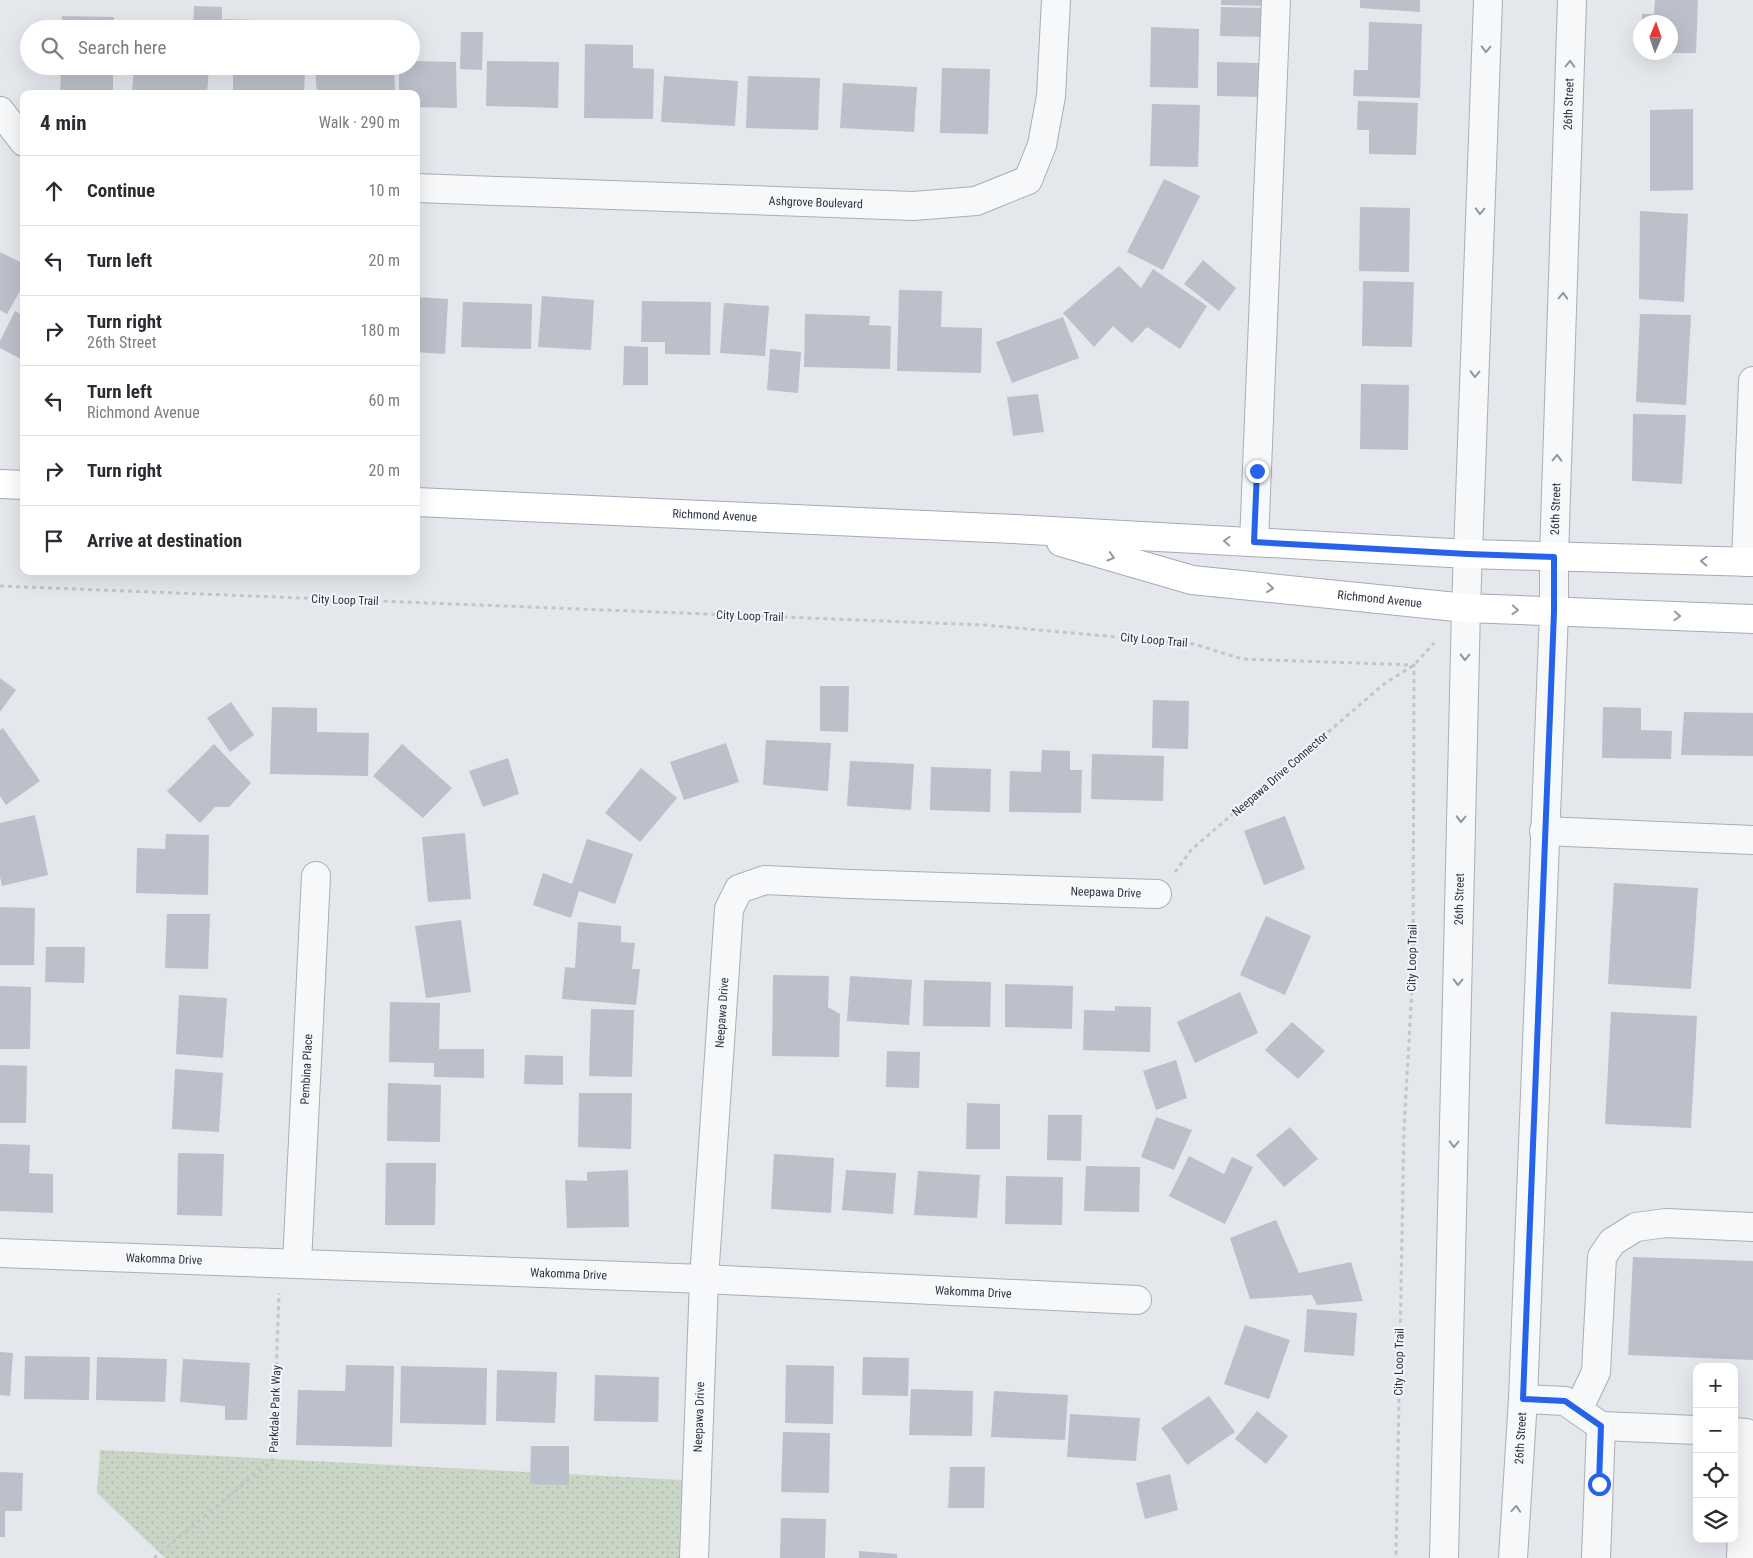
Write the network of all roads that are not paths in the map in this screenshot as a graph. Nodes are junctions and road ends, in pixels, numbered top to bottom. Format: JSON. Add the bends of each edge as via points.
{"nodes":[{"id":1,"x":1056,"y":0,"type":"edge"},
{"id":2,"x":1276,"y":0,"type":"edge"},
{"id":3,"x":1488,"y":0,"type":"edge"},
{"id":4,"x":1572,"y":0,"type":"edge"},
{"id":5,"x":0,"y":111,"type":"edge"},
{"id":6,"x":20,"y":137,"type":"edge"},
{"id":7,"x":420,"y":188,"type":"edge"},
{"id":8,"x":1753,"y":381,"type":"edge"},
{"id":9,"x":0,"y":484,"type":"edge"},
{"id":10,"x":20,"y":485,"type":"edge"},
{"id":11,"x":420,"y":502,"type":"edge"},
{"id":12,"x":1014,"y":529,"type":"junction"},
{"id":13,"x":1254,"y":542,"type":"junction"},
{"id":14,"x":1468,"y":554,"type":"junction"},
{"id":15,"x":1554,"y":557,"type":"junction"},
{"id":16,"x":1750,"y":562,"type":"edge"},
{"id":17,"x":1466,"y":608,"type":"junction"},
{"id":18,"x":1554,"y":612,"type":"junction"},
{"id":19,"x":1753,"y":619,"type":"edge"},
{"id":20,"x":1544,"y":831,"type":"junction"},
{"id":21,"x":1753,"y":840,"type":"edge"},
{"id":22,"x":316,"y":876,"type":"dead end"},
{"id":23,"x":1157,"y":894,"type":"road end"},
{"id":24,"x":1753,"y":1227,"type":"edge"},
{"id":25,"x":0,"y":1253,"type":"edge"},
{"id":26,"x":289,"y":1263,"type":"junction"},
{"id":27,"x":704,"y":1278,"type":"junction"},
{"id":28,"x":1137,"y":1300,"type":"dead end"},
{"id":29,"x":1523,"y":1399,"type":"junction"},
{"id":30,"x":1578,"y":1410,"type":"junction"},
{"id":31,"x":1601,"y":1426,"type":"junction"},
{"id":32,"x":1693,"y":1430,"type":"edge"},
{"id":33,"x":1744,"y":1433,"type":"edge"},
{"id":34,"x":694,"y":1558,"type":"edge"},
{"id":35,"x":1444,"y":1558,"type":"edge"},
{"id":36,"x":1513,"y":1558,"type":"edge"},
{"id":37,"x":1596,"y":1558,"type":"edge"},
{"id":38,"x":1742,"y":1558,"type":"edge"}],
"edges":[{"from":1,"to":7,"type":"street","name":"Ashgrove Boulevard","via":[[1051,96],[1042,144],[1028,180],[976,201],[913,206]]},
{"from":2,"to":13,"type":"street"},
{"from":3,"to":14,"type":"street","name":"26th Street","one_way":true},
{"from":15,"to":4,"type":"street","name":"26th Street","one_way":true},
{"from":5,"to":6,"type":"street"},
{"from":8,"to":16,"type":"street"},
{"from":9,"to":10,"type":"main road"},
{"from":11,"to":12,"type":"main road","name":"Richmond Avenue"},
{"from":13,"to":12,"type":"main road","name":"Richmond Avenue","one_way":true},
{"from":12,"to":17,"type":"main road","name":"Richmond Avenue","one_way":true,"via":[[1192,580]]},
{"from":13,"to":14,"type":"main road","name":"Richmond Avenue"},
{"from":14,"to":15,"type":"main road","name":"Richmond Avenue"},
{"from":14,"to":17,"type":"street","name":"26th Street"},
{"from":16,"to":15,"type":"main road","name":"Richmond Avenue","one_way":true},
{"from":15,"to":18,"type":"street","name":"26th Street"},
{"from":17,"to":18,"type":"main road","name":"Richmond Avenue","one_way":true},
{"from":17,"to":35,"type":"street","name":"26th Street","one_way":true},
{"from":18,"to":19,"type":"main road","name":"Richmond Avenue","one_way":true},
{"from":18,"to":20,"type":"street","name":"26th Street"},
{"from":20,"to":21,"type":"street"},
{"from":20,"to":29,"type":"street","name":"26th Street"},
{"from":22,"to":26,"type":"street","name":"Pembina Place"},
{"from":23,"to":27,"type":"street","name":"Neepawa Drive","via":[[765,880],[739,889],[729,909]]},
{"from":24,"to":30,"type":"street","via":[[1666,1223],[1636,1228],[1612,1242],[1602,1257],[1596,1372]]},
{"from":25,"to":26,"type":"street","name":"Wakomma Drive"},
{"from":26,"to":27,"type":"street","name":"Wakomma Drive"},
{"from":27,"to":28,"type":"street","name":"Wakomma Drive"},
{"from":27,"to":34,"type":"street","name":"Neepawa Drive"},
{"from":29,"to":30,"type":"street","via":[[1565,1401]]},
{"from":36,"to":29,"type":"street","name":"26th Street","one_way":true},
{"from":30,"to":31,"type":"street"},
{"from":31,"to":32,"type":"street"},
{"from":31,"to":37,"type":"street"},
{"from":33,"to":38,"type":"street"}]}
